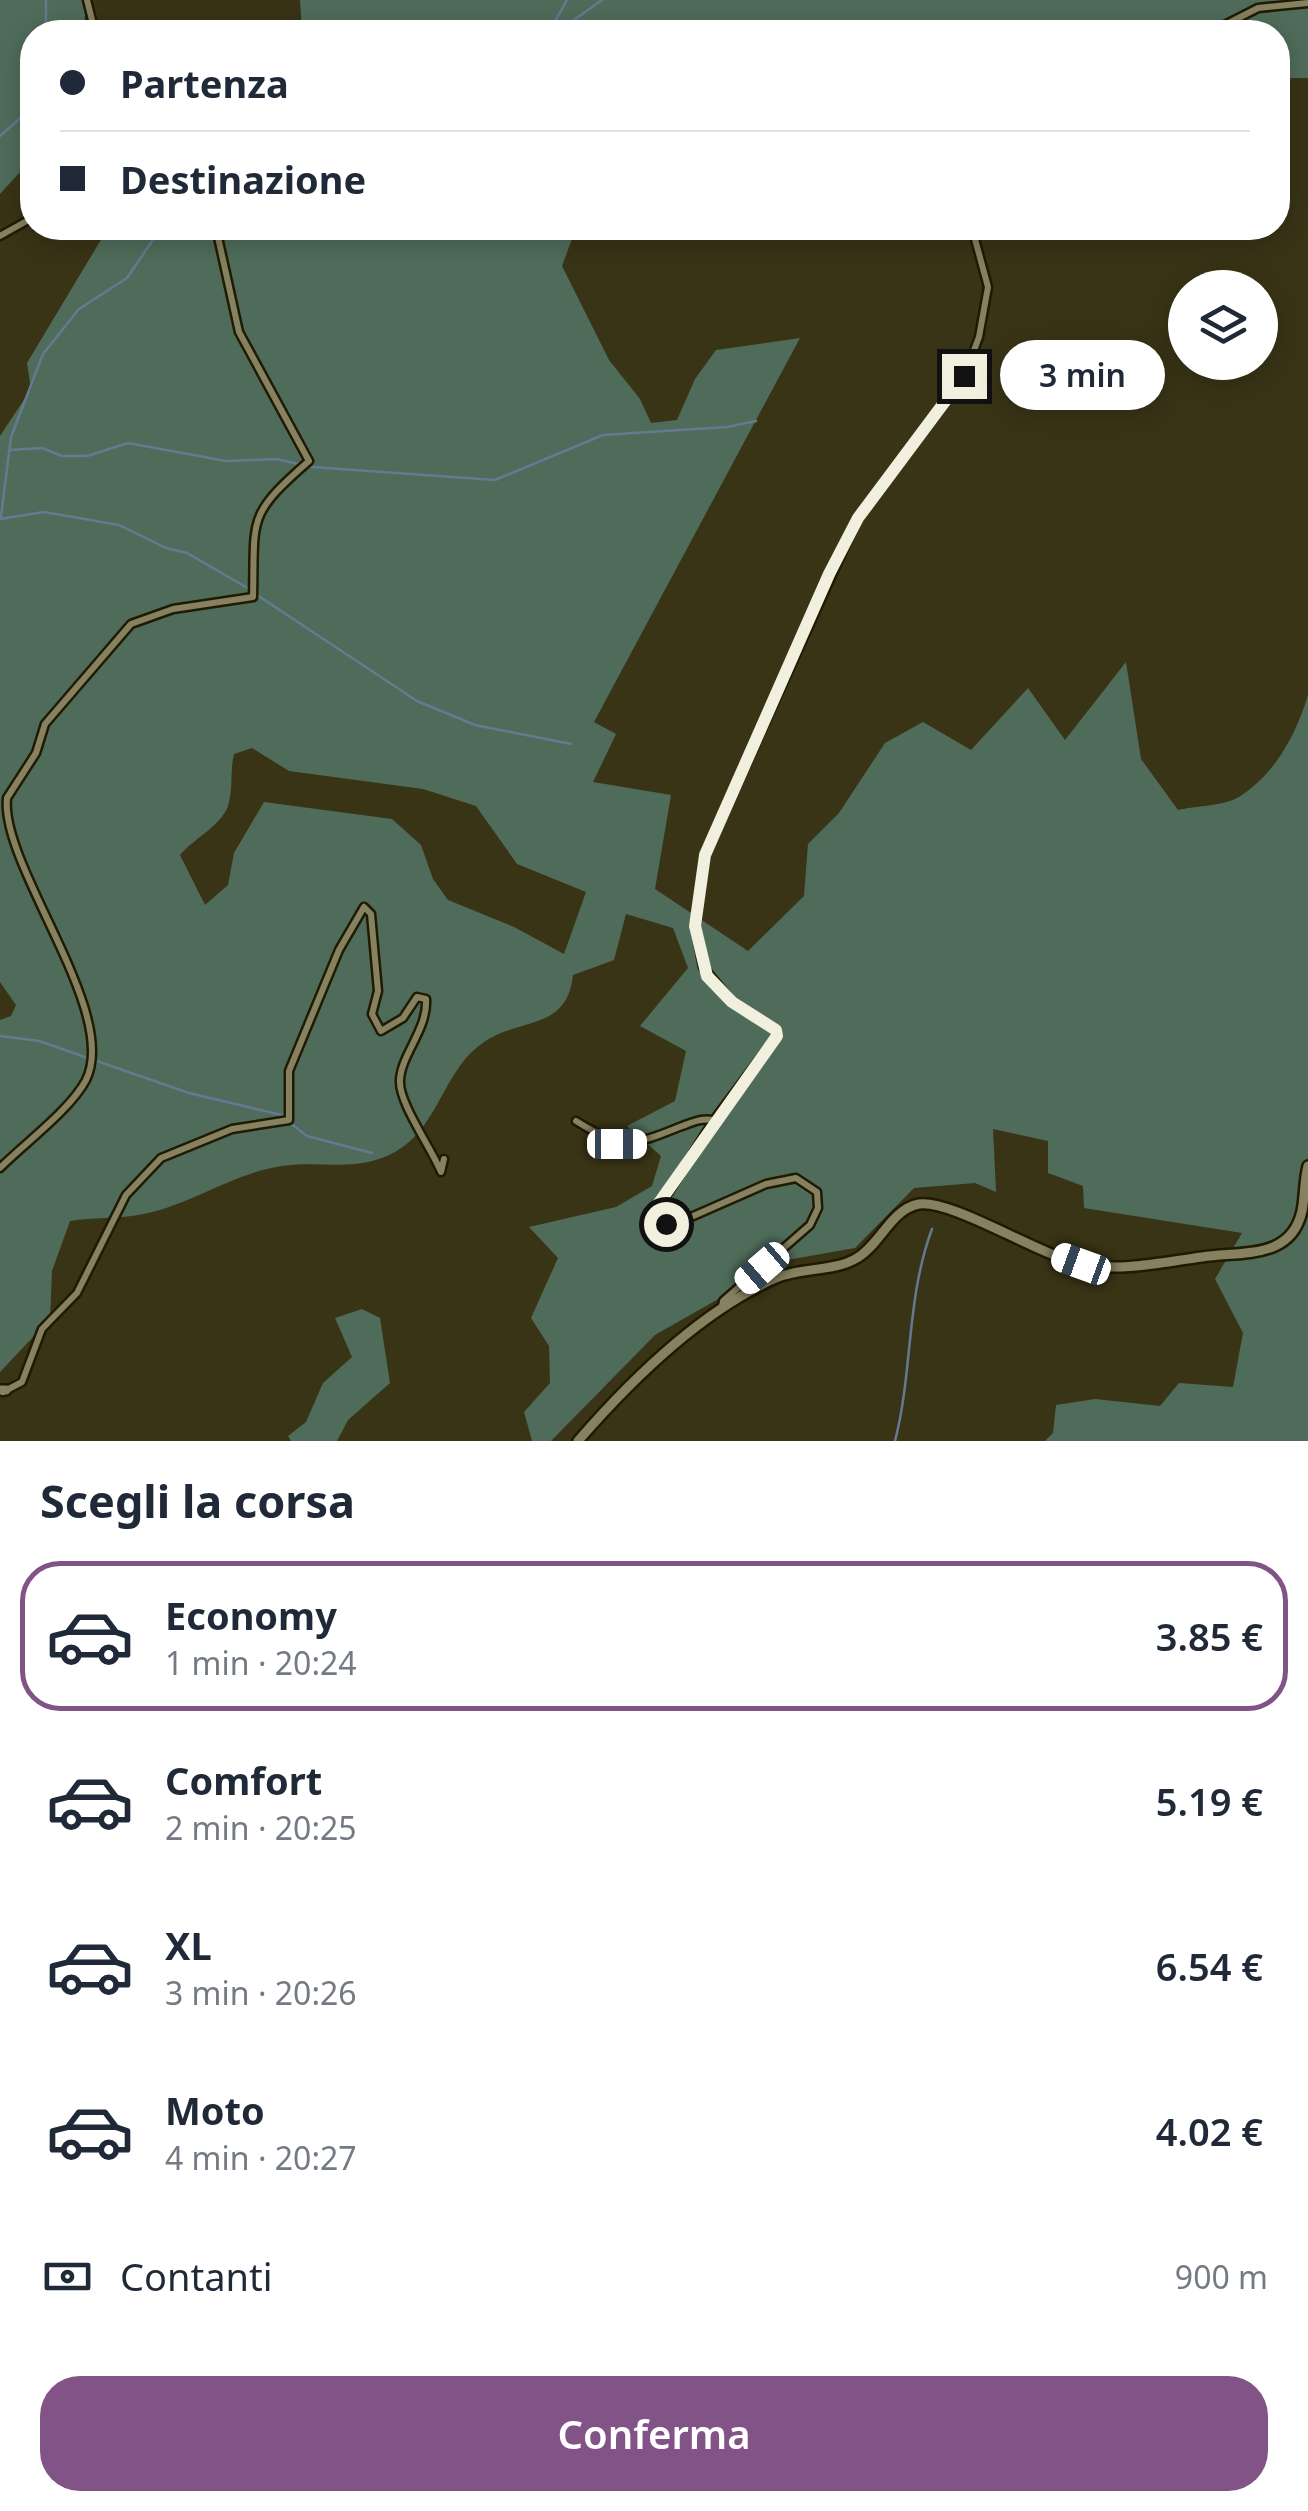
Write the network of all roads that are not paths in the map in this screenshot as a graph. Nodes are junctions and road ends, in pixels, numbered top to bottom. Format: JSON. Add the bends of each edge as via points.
{"nodes":[{"id":1,"x":1308,"y":3,"type":"edge"},
{"id":2,"x":1234,"y":20,"type":"edge"},
{"id":3,"x":219,"y":240,"type":"edge"},
{"id":4,"x":975,"y":240,"type":"edge"},
{"id":5,"x":714,"y":1120,"type":"junction"},
{"id":6,"x":576,"y":1121,"type":"dead end"},
{"id":7,"x":444,"y":1159,"type":"dead end"},
{"id":8,"x":1308,"y":1166,"type":"edge"},
{"id":9,"x":0,"y":1168,"type":"edge"},
{"id":10,"x":721,"y":1312,"type":"junction"},
{"id":11,"x":2,"y":1391,"type":"edge"},
{"id":12,"x":578,"y":1441,"type":"edge"}],
"edges":[{"from":1,"to":2,"type":"street","via":[[1258,8]]},
{"from":3,"to":9,"type":"street","via":[[240,332],[309,461],[262,507],[252,531],[253,597],[173,609],[132,624],[46,724],[7,798],[11,848],[86,1018],[90,1066],[76,1093]]},
{"from":4,"to":5,"type":"street","via":[[988,287],[964,376],[858,518],[705,855],[695,926],[707,976],[777,1036]]},
{"from":5,"to":6,"type":"street","via":[[642,1144],[617,1144]]},
{"from":5,"to":10,"type":"street","via":[[654,1210],[653,1224],[796,1178],[817,1192],[818,1202],[810,1224],[724,1301]]},
{"from":7,"to":11,"type":"street","via":[[441,1172],[400,1079],[426,998],[417,996],[403,1018],[381,1032],[372,1014],[378,991],[371,914],[364,907],[289,1071],[289,1120],[232,1129],[161,1158],[126,1195],[77,1293],[42,1330],[22,1382]]},
{"from":8,"to":10,"type":"main road","via":[[1292,1237],[1270,1250],[1125,1268],[1081,1264],[945,1206],[923,1203],[907,1208],[855,1260],[777,1277]]},
{"from":10,"to":12,"type":"main road","via":[[628,1384]]}]}
